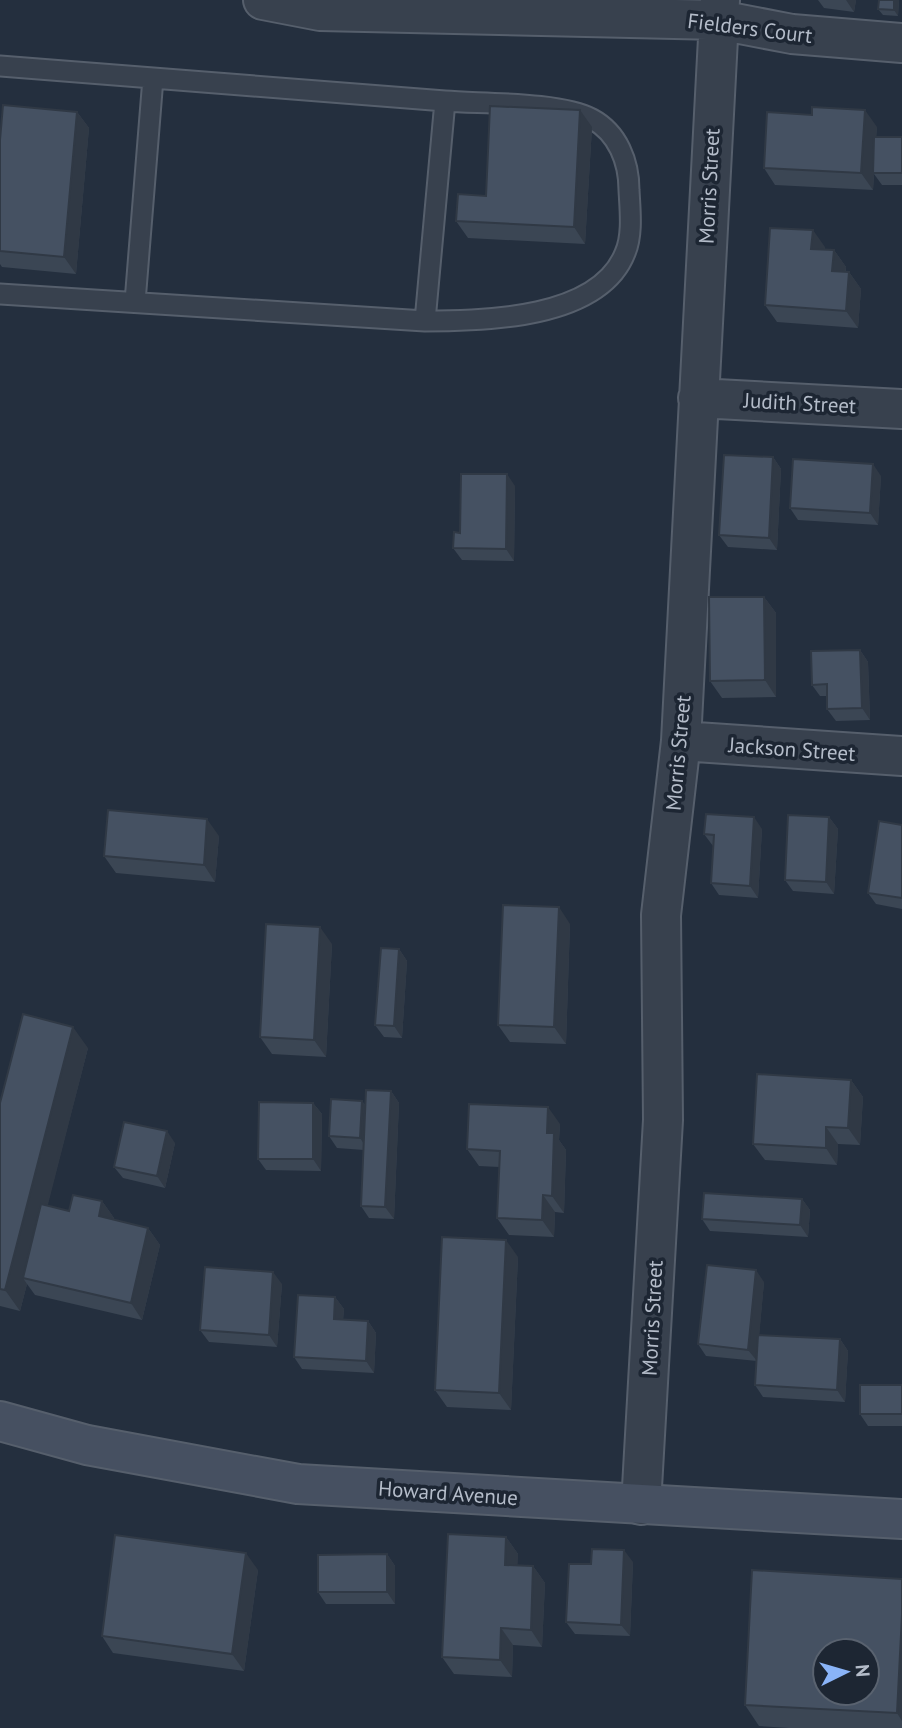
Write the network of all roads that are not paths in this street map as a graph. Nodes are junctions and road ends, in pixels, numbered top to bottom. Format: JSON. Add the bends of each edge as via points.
{"nodes":[{"id":1,"x":263,"y":0,"type":"edge"},
{"id":2,"x":719,"y":10,"type":"edge"},
{"id":3,"x":902,"y":43,"type":"edge"},
{"id":4,"x":0,"y":66,"type":"edge"},
{"id":5,"x":153,"y":78,"type":"junction"},
{"id":6,"x":445,"y":101,"type":"junction"},
{"id":7,"x":0,"y":294,"type":"edge"},
{"id":8,"x":135,"y":302,"type":"junction"},
{"id":9,"x":425,"y":321,"type":"junction"},
{"id":10,"x":698,"y":398,"type":"junction"},
{"id":11,"x":902,"y":410,"type":"edge"},
{"id":12,"x":681,"y":741,"type":"junction"},
{"id":13,"x":902,"y":756,"type":"edge"},
{"id":14,"x":0,"y":1421,"type":"edge"},
{"id":15,"x":641,"y":1505,"type":"junction"},
{"id":16,"x":902,"y":1519,"type":"edge"}],
"edges":[{"from":1,"to":2,"type":"street","name":"Fielders Court","via":[[320,11]]},
{"from":2,"to":3,"type":"street","name":"Fielders Court","via":[[792,34]]},
{"from":2,"to":10,"type":"street","name":"Morris Street"},
{"from":4,"to":5,"type":"lane"},
{"from":5,"to":6,"type":"lane"},
{"from":5,"to":8,"type":"lane"},
{"from":6,"to":9,"type":"lane"},
{"from":6,"to":9,"type":"lane","via":[[569,110],[592,118],[610,131],[622,154],[629,175],[630,219],[626,252],[614,273],[587,294],[518,315],[481,321]]},
{"from":7,"to":8,"type":"lane"},
{"from":8,"to":9,"type":"lane"},
{"from":10,"to":11,"type":"street","name":"Judith Street"},
{"from":10,"to":12,"type":"street","name":"Morris Street"},
{"from":12,"to":13,"type":"street","name":"Jackson Street"},
{"from":12,"to":15,"type":"street","name":"Morris Street","via":[[661,915],[663,1120]]},
{"from":14,"to":15,"type":"main road","name":"Howard Avenue","via":[[87,1445],[298,1484]]},
{"from":15,"to":16,"type":"main road","name":"Howard Avenue"}]}
